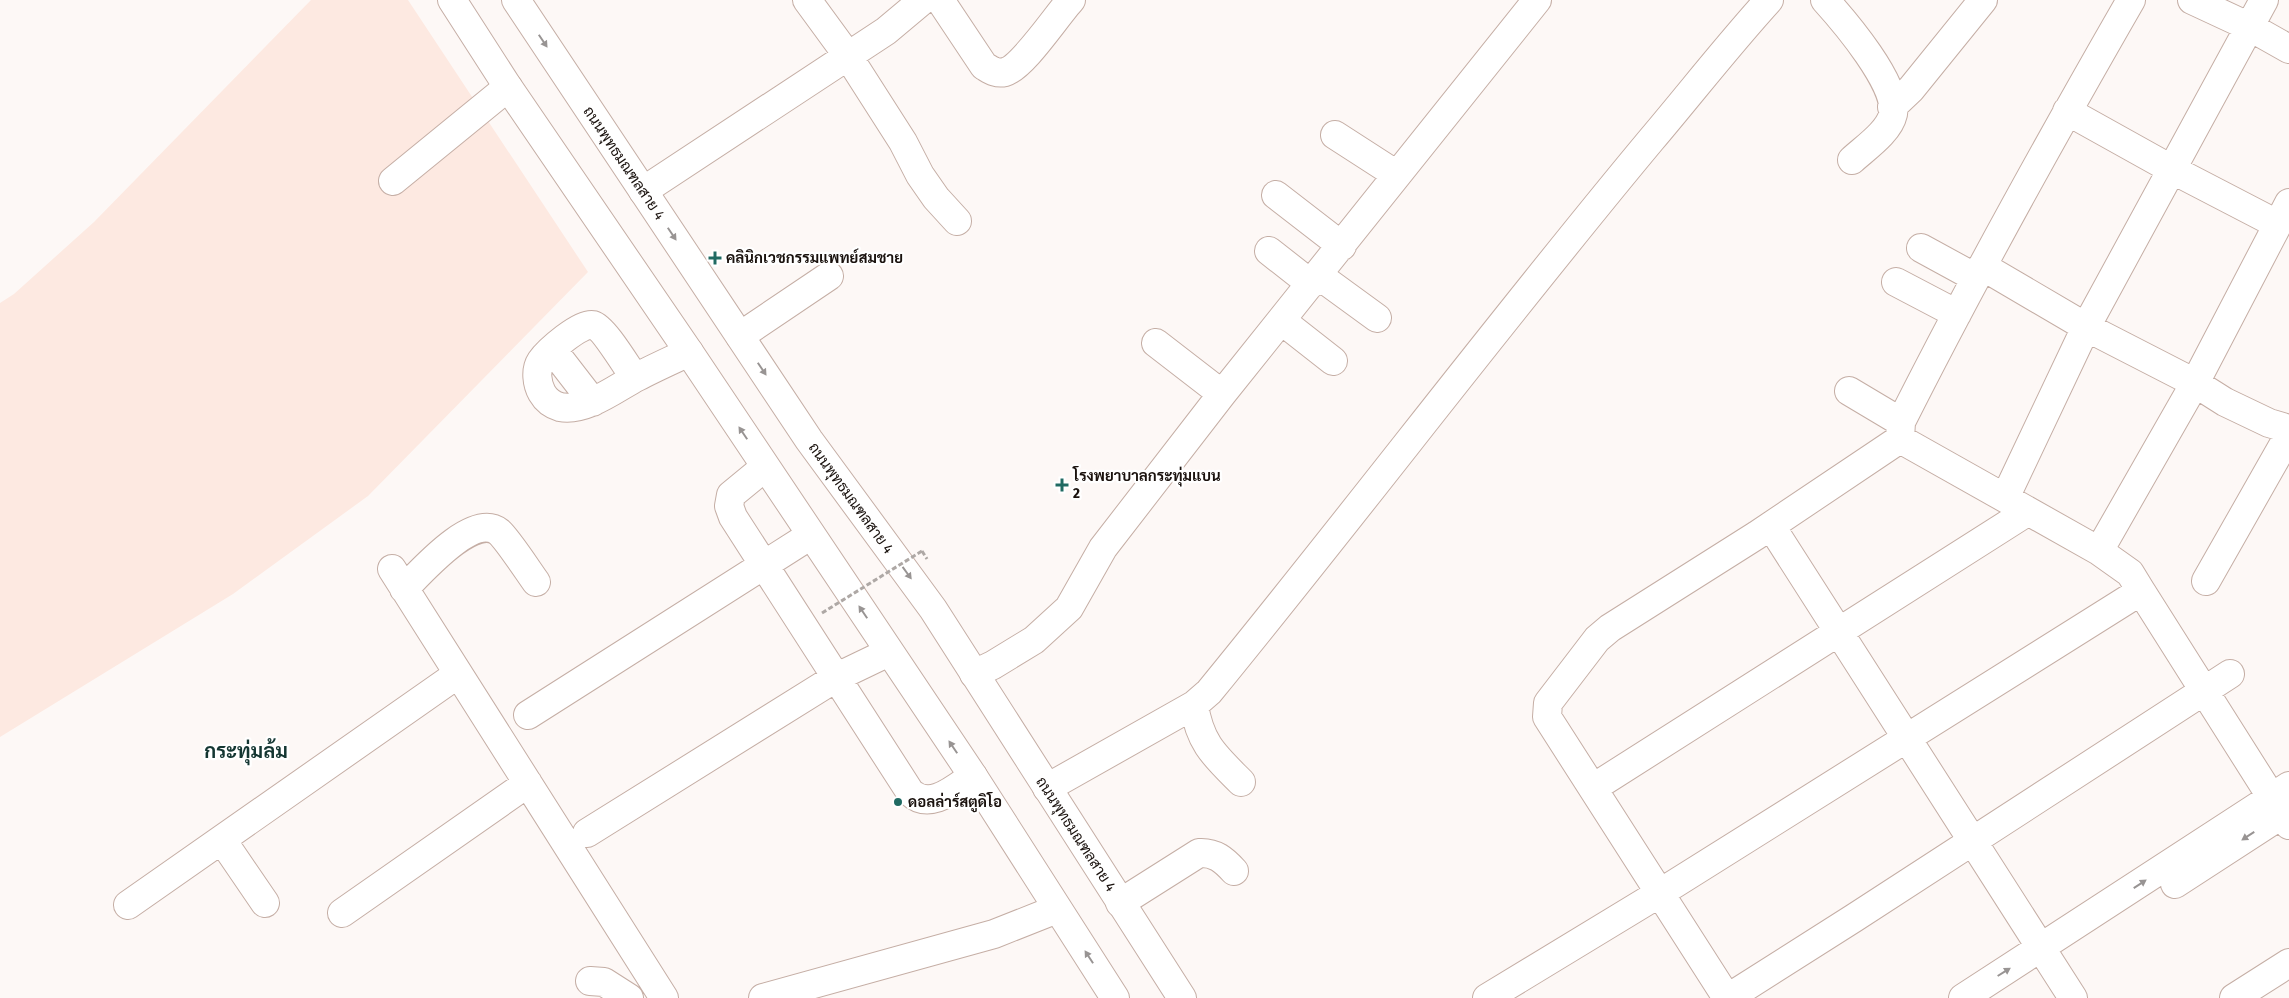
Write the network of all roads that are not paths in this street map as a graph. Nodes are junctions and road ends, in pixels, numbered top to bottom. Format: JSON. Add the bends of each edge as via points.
{"nodes":[{"id":1,"x":452,"y":0,"type":"edge"},
{"id":2,"x":516,"y":0,"type":"edge"},
{"id":3,"x":807,"y":0,"type":"edge"},
{"id":4,"x":923,"y":0,"type":"edge"},
{"id":5,"x":940,"y":0,"type":"edge"},
{"id":6,"x":1070,"y":0,"type":"edge"},
{"id":7,"x":1537,"y":0,"type":"edge"},
{"id":8,"x":1769,"y":0,"type":"edge"},
{"id":9,"x":1825,"y":0,"type":"edge"},
{"id":10,"x":1983,"y":0,"type":"edge"},
{"id":11,"x":2131,"y":0,"type":"edge"},
{"id":12,"x":2192,"y":0,"type":"edge"},
{"id":13,"x":2264,"y":0,"type":"edge"},
{"id":14,"x":2250,"y":28,"type":"junction"},
{"id":15,"x":2289,"y":49,"type":"edge"},
{"id":16,"x":848,"y":56,"type":"junction"},
{"id":17,"x":508,"y":87,"type":"junction"},
{"id":18,"x":1892,"y":107,"type":"junction"},
{"id":19,"x":2067,"y":111,"type":"junction"},
{"id":20,"x":1336,"y":135,"type":"dead end"},
{"id":21,"x":1852,"y":160,"type":"dead end"},
{"id":22,"x":2173,"y":170,"type":"junction"},
{"id":23,"x":1397,"y":175,"type":"junction"},
{"id":24,"x":394,"y":181,"type":"dead end"},
{"id":25,"x":643,"y":191,"type":"junction"},
{"id":26,"x":1276,"y":195,"type":"dead end"},
{"id":27,"x":2283,"y":214,"type":"edge"},
{"id":28,"x":958,"y":221,"type":"dead end"},
{"id":29,"x":1342,"y":246,"type":"junction"},
{"id":30,"x":1921,"y":248,"type":"dead end"},
{"id":31,"x":1269,"y":251,"type":"dead end"},
{"id":32,"x":1979,"y":272,"type":"junction"},
{"id":33,"x":829,"y":276,"type":"dead end"},
{"id":34,"x":1315,"y":279,"type":"junction"},
{"id":35,"x":1896,"y":282,"type":"dead end"},
{"id":36,"x":1957,"y":314,"type":"junction"},
{"id":37,"x":1377,"y":318,"type":"dead end"},
{"id":38,"x":1282,"y":321,"type":"junction"},
{"id":39,"x":2086,"y":327,"type":"junction"},
{"id":40,"x":740,"y":336,"type":"junction"},
{"id":41,"x":1156,"y":343,"type":"dead end"},
{"id":42,"x":689,"y":352,"type":"junction"},
{"id":43,"x":1333,"y":361,"type":"dead end"},
{"id":44,"x":635,"y":378,"type":"junction"},
{"id":45,"x":2195,"y":383,"type":"junction"},
{"id":46,"x":1850,"y":391,"type":"dead end"},
{"id":47,"x":1222,"y":394,"type":"junction"},
{"id":48,"x":2289,"y":429,"type":"edge"},
{"id":49,"x":1900,"y":430,"type":"junction"},
{"id":50,"x":2289,"y":435,"type":"edge"},
{"id":51,"x":765,"y":467,"type":"junction"},
{"id":52,"x":2016,"y":505,"type":"junction"},
{"id":53,"x":1764,"y":530,"type":"junction"},
{"id":54,"x":811,"y":535,"type":"junction"},
{"id":55,"x":2099,"y":551,"type":"junction"},
{"id":56,"x":764,"y":565,"type":"junction"},
{"id":57,"x":536,"y":582,"type":"dead end"},
{"id":58,"x":2206,"y":582,"type":"dead end"},
{"id":59,"x":2141,"y":591,"type":"junction"},
{"id":60,"x":1831,"y":636,"type":"junction"},
{"id":61,"x":889,"y":652,"type":"junction"},
{"id":62,"x":458,"y":674,"type":"junction"},
{"id":63,"x":974,"y":674,"type":"junction"},
{"id":64,"x":2230,"y":674,"type":"dead end"},
{"id":65,"x":837,"y":677,"type":"junction"},
{"id":66,"x":2204,"y":689,"type":"junction"},
{"id":67,"x":1194,"y":705,"type":"junction"},
{"id":68,"x":528,"y":714,"type":"dead end"},
{"id":69,"x":1899,"y":742,"type":"junction"},
{"id":70,"x":972,"y":776,"type":"junction"},
{"id":71,"x":1241,"y":782,"type":"dead end"},
{"id":72,"x":528,"y":783,"type":"junction"},
{"id":73,"x":1047,"y":788,"type":"junction"},
{"id":74,"x":1593,"y":788,"type":"junction"},
{"id":75,"x":2284,"y":807,"type":"edge"},
{"id":76,"x":587,"y":833,"type":"dead end"},
{"id":77,"x":222,"y":840,"type":"junction"},
{"id":78,"x":1966,"y":845,"type":"junction"},
{"id":79,"x":1234,"y":871,"type":"dead end"},
{"id":80,"x":1660,"y":894,"type":"junction"},
{"id":81,"x":265,"y":903,"type":"dead end"},
{"id":82,"x":1120,"y":903,"type":"junction"},
{"id":83,"x":128,"y":905,"type":"dead end"},
{"id":84,"x":1057,"y":909,"type":"junction"},
{"id":85,"x":342,"y":912,"type":"dead end"},
{"id":86,"x":2040,"y":960,"type":"junction"},
{"id":87,"x":2289,"y":963,"type":"edge"},
{"id":88,"x":590,"y":981,"type":"dead end"},
{"id":89,"x":629,"y":998,"type":"edge"},
{"id":90,"x":664,"y":998,"type":"edge"},
{"id":91,"x":762,"y":998,"type":"edge"},
{"id":92,"x":1115,"y":998,"type":"edge"},
{"id":93,"x":1182,"y":998,"type":"edge"},
{"id":94,"x":1487,"y":998,"type":"edge"},
{"id":95,"x":1727,"y":998,"type":"edge"},
{"id":96,"x":1963,"y":998,"type":"edge"},
{"id":97,"x":1997,"y":998,"type":"edge"},
{"id":98,"x":2056,"y":998,"type":"edge"},
{"id":99,"x":2073,"y":998,"type":"edge"},
{"id":100,"x":2234,"y":998,"type":"edge"}],
"edges":[{"from":1,"to":17,"type":"street"},
{"from":2,"to":25,"type":"street","name":"ถนนพุทธมณฑลสาย 4","one_way":true},
{"from":3,"to":16,"type":"street"},
{"from":4,"to":16,"type":"street"},
{"from":5,"to":6,"type":"street","via":[[984,66],[993,72],[1007,72],[1022,60]]},
{"from":7,"to":23,"type":"street"},
{"from":8,"to":67,"type":"street","via":[[1603,198],[1282,603],[1209,692]]},
{"from":9,"to":18,"type":"street","via":[[1852,30],[1870,58],[1887,86]]},
{"from":10,"to":18,"type":"street","via":[[1911,89]]},
{"from":11,"to":19,"type":"street"},
{"from":12,"to":14,"type":"street"},
{"from":13,"to":14,"type":"street"},
{"from":14,"to":15,"type":"street"},
{"from":14,"to":22,"type":"street"},
{"from":16,"to":25,"type":"street"},
{"from":16,"to":28,"type":"street","via":[[903,142],[920,176]]},
{"from":17,"to":24,"type":"street"},
{"from":17,"to":42,"type":"street"},
{"from":18,"to":21,"type":"street","via":[[1893,114],[1888,124]]},
{"from":19,"to":22,"type":"street"},
{"from":19,"to":32,"type":"street"},
{"from":20,"to":23,"type":"street"},
{"from":22,"to":27,"type":"street"},
{"from":22,"to":39,"type":"street"},
{"from":23,"to":29,"type":"street"},
{"from":25,"to":40,"type":"street","name":"ถนนพุทธมณฑลสาย 4","one_way":true},
{"from":26,"to":29,"type":"street"},
{"from":27,"to":45,"type":"street"},
{"from":29,"to":34,"type":"street"},
{"from":30,"to":32,"type":"street"},
{"from":31,"to":34,"type":"street"},
{"from":32,"to":36,"type":"street"},
{"from":32,"to":39,"type":"street"},
{"from":33,"to":40,"type":"street"},
{"from":34,"to":37,"type":"street"},
{"from":34,"to":38,"type":"street"},
{"from":35,"to":36,"type":"street"},
{"from":36,"to":49,"type":"street"},
{"from":38,"to":43,"type":"street"},
{"from":38,"to":47,"type":"street"},
{"from":39,"to":45,"type":"street"},
{"from":39,"to":52,"type":"street"},
{"from":40,"to":63,"type":"street","name":"ถนนพุทธมณฑลสาย 4","one_way":true,"via":[[809,440],[933,608]]},
{"from":41,"to":47,"type":"street"},
{"from":42,"to":44,"type":"street"},
{"from":51,"to":42,"type":"street","one_way":true},
{"from":44,"to":44,"type":"street","via":[[595,325],[579,327],[552,349],[593,402]]},
{"from":45,"to":48,"type":"street","via":[[2234,406]]},
{"from":45,"to":55,"type":"street"},
{"from":46,"to":49,"type":"street"},
{"from":47,"to":63,"type":"street","via":[[1103,548],[1069,608],[1034,640]]},
{"from":49,"to":52,"type":"street"},
{"from":49,"to":53,"type":"street"},
{"from":50,"to":58,"type":"street"},
{"from":51,"to":54,"type":"street"},
{"from":51,"to":56,"type":"street","via":[[731,495],[729,506],[733,518]]},
{"from":52,"to":55,"type":"street"},
{"from":52,"to":60,"type":"street"},
{"from":53,"to":60,"type":"street"},
{"from":53,"to":74,"type":"street","via":[[1610,628],[1592,645],[1548,703],[1547,717]]},
{"from":54,"to":56,"type":"street"},
{"from":61,"to":54,"type":"street","one_way":true},
{"from":55,"to":59,"type":"street","via":[[2130,573]]},
{"from":56,"to":65,"type":"street"},
{"from":56,"to":68,"type":"street"},
{"from":57,"to":62,"type":"street","via":[[499,532],[487,527],[462,536],[433,560],[398,579]]},
{"from":59,"to":66,"type":"street"},
{"from":59,"to":69,"type":"street"},
{"from":60,"to":69,"type":"street"},
{"from":60,"to":74,"type":"street"},
{"from":61,"to":65,"type":"street"},
{"from":70,"to":61,"type":"street","one_way":true},
{"from":62,"to":72,"type":"street"},
{"from":62,"to":77,"type":"street"},
{"from":63,"to":73,"type":"street","name":"ถนนพุทธมณฑลสาย 4"},
{"from":64,"to":66,"type":"street"},
{"from":65,"to":70,"type":"street","via":[[917,799],[927,801],[941,797]]},
{"from":65,"to":76,"type":"street"},
{"from":66,"to":75,"type":"street"},
{"from":66,"to":78,"type":"street"},
{"from":67,"to":71,"type":"street","via":[[1197,725],[1210,751]]},
{"from":67,"to":73,"type":"street"},
{"from":69,"to":78,"type":"street"},
{"from":69,"to":80,"type":"street"},
{"from":70,"to":84,"type":"street"},
{"from":72,"to":85,"type":"street"},
{"from":72,"to":90,"type":"street"},
{"from":73,"to":82,"type":"street","name":"ถนนพุทธมณฑลสาย 4"},
{"from":74,"to":80,"type":"street"},
{"from":75,"to":86,"type":"street"},
{"from":77,"to":81,"type":"street"},
{"from":77,"to":83,"type":"street"},
{"from":78,"to":86,"type":"street"},
{"from":78,"to":95,"type":"street"},
{"from":79,"to":82,"type":"street","via":[[1223,859],[1208,852],[1199,853]]},
{"from":80,"to":94,"type":"street"},
{"from":80,"to":95,"type":"street"},
{"from":82,"to":93,"type":"street","name":"ถนนพุทธมณฑลสาย 4"},
{"from":84,"to":91,"type":"street","via":[[994,934]]},
{"from":92,"to":84,"type":"street","one_way":true},
{"from":96,"to":86,"type":"street","one_way":true},
{"from":86,"to":97,"type":"street"},
{"from":86,"to":98,"type":"street"},
{"from":86,"to":99,"type":"street"},
{"from":87,"to":100,"type":"street"},
{"from":88,"to":89,"type":"street","via":[[604,982]]}]}
